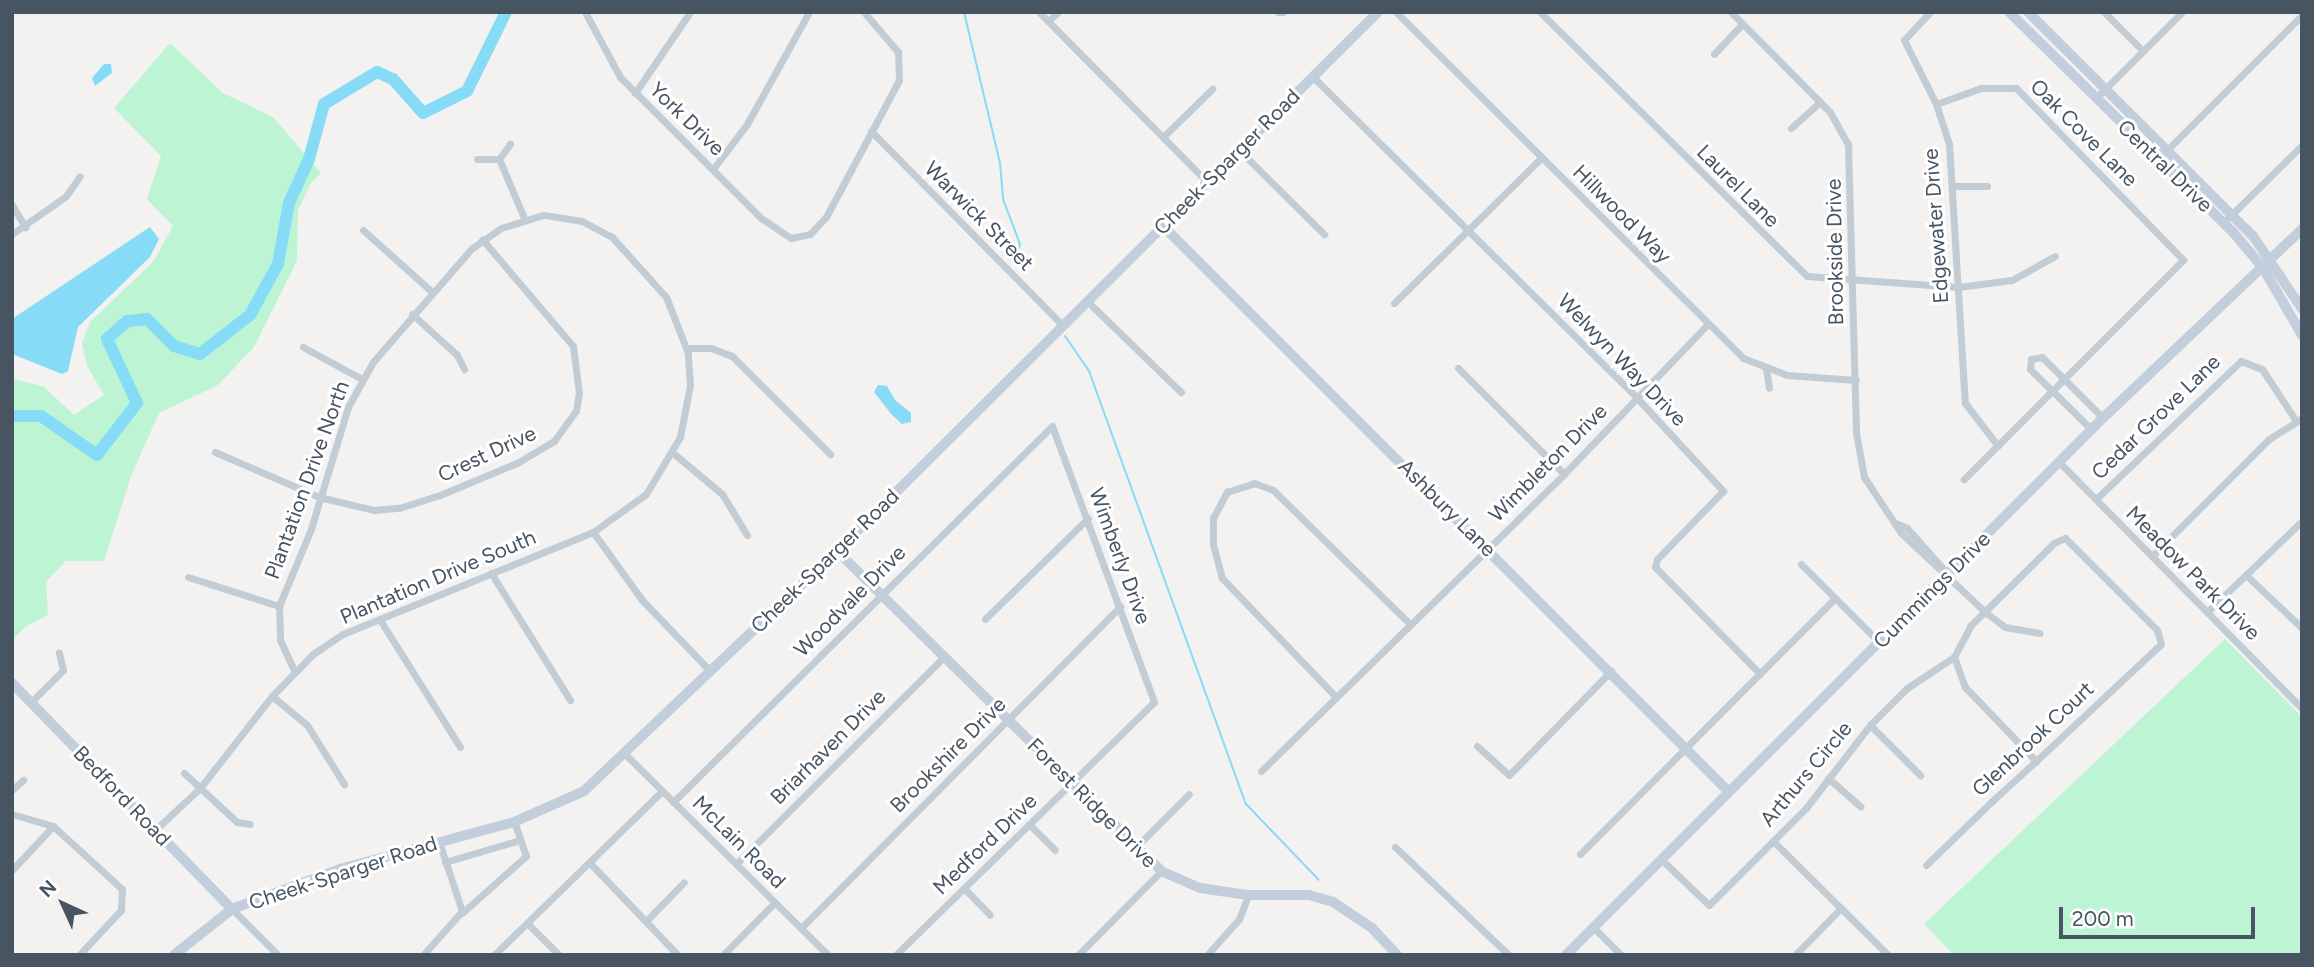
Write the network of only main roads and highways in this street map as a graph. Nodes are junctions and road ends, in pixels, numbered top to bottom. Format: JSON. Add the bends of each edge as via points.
{"nodes":[{"id":1,"x":1378,"y":12,"type":"edge"},
{"id":2,"x":2008,"y":12,"type":"edge"},
{"id":3,"x":2028,"y":12,"type":"edge"},
{"id":4,"x":2227,"y":219,"type":"junction"},
{"id":5,"x":1163,"y":226,"type":"junction"},
{"id":6,"x":2302,"y":229,"type":"edge"},
{"id":7,"x":2267,"y":264,"type":"junction"},
{"id":8,"x":2302,"y":309,"type":"edge"},
{"id":9,"x":2302,"y":335,"type":"edge"},
{"id":10,"x":837,"y":551,"type":"junction"},
{"id":11,"x":12,"y":682,"type":"edge"},
{"id":12,"x":1729,"y":792,"type":"junction"},
{"id":13,"x":232,"y":909,"type":"junction"},
{"id":14,"x":174,"y":955,"type":"edge"},
{"id":15,"x":1397,"y":955,"type":"edge"},
{"id":16,"x":1566,"y":955,"type":"edge"}],
"edges":[{"from":1,"to":5,"type":"main road","name":"Cheek-Sparger Road"},
{"from":2,"to":4,"type":"main road","name":"Central Drive","via":[[2158,159]]},
{"from":3,"to":4,"type":"main road","name":"Central Drive"},
{"from":4,"to":7,"type":"main road","name":"Central Drive"},
{"from":5,"to":10,"type":"main road","name":"Cheek-Sparger Road"},
{"from":5,"to":12,"type":"main road","name":"Ashbury Lane"},
{"from":6,"to":7,"type":"main road","name":"Cummings Drive"},
{"from":7,"to":8,"type":"main road","name":"Central Drive"},
{"from":7,"to":9,"type":"main road","name":"Central Drive"},
{"from":7,"to":12,"type":"main road","name":"Cummings Drive","via":[[2104,418]]},
{"from":10,"to":13,"type":"main road","name":"Cheek-Sparger Road","via":[[584,791],[514,821],[340,869]]},
{"from":10,"to":15,"type":"main road","name":"Forest Ridge Drive","via":[[1161,871],[1190,886],[1248,895],[1297,894],[1333,902],[1372,928]]},
{"from":11,"to":13,"type":"main road","name":"Bedford Road"},
{"from":12,"to":16,"type":"main road","name":"Cummings Drive"},
{"from":13,"to":14,"type":"main road","name":"Cheek-Sparger Road"}]}
